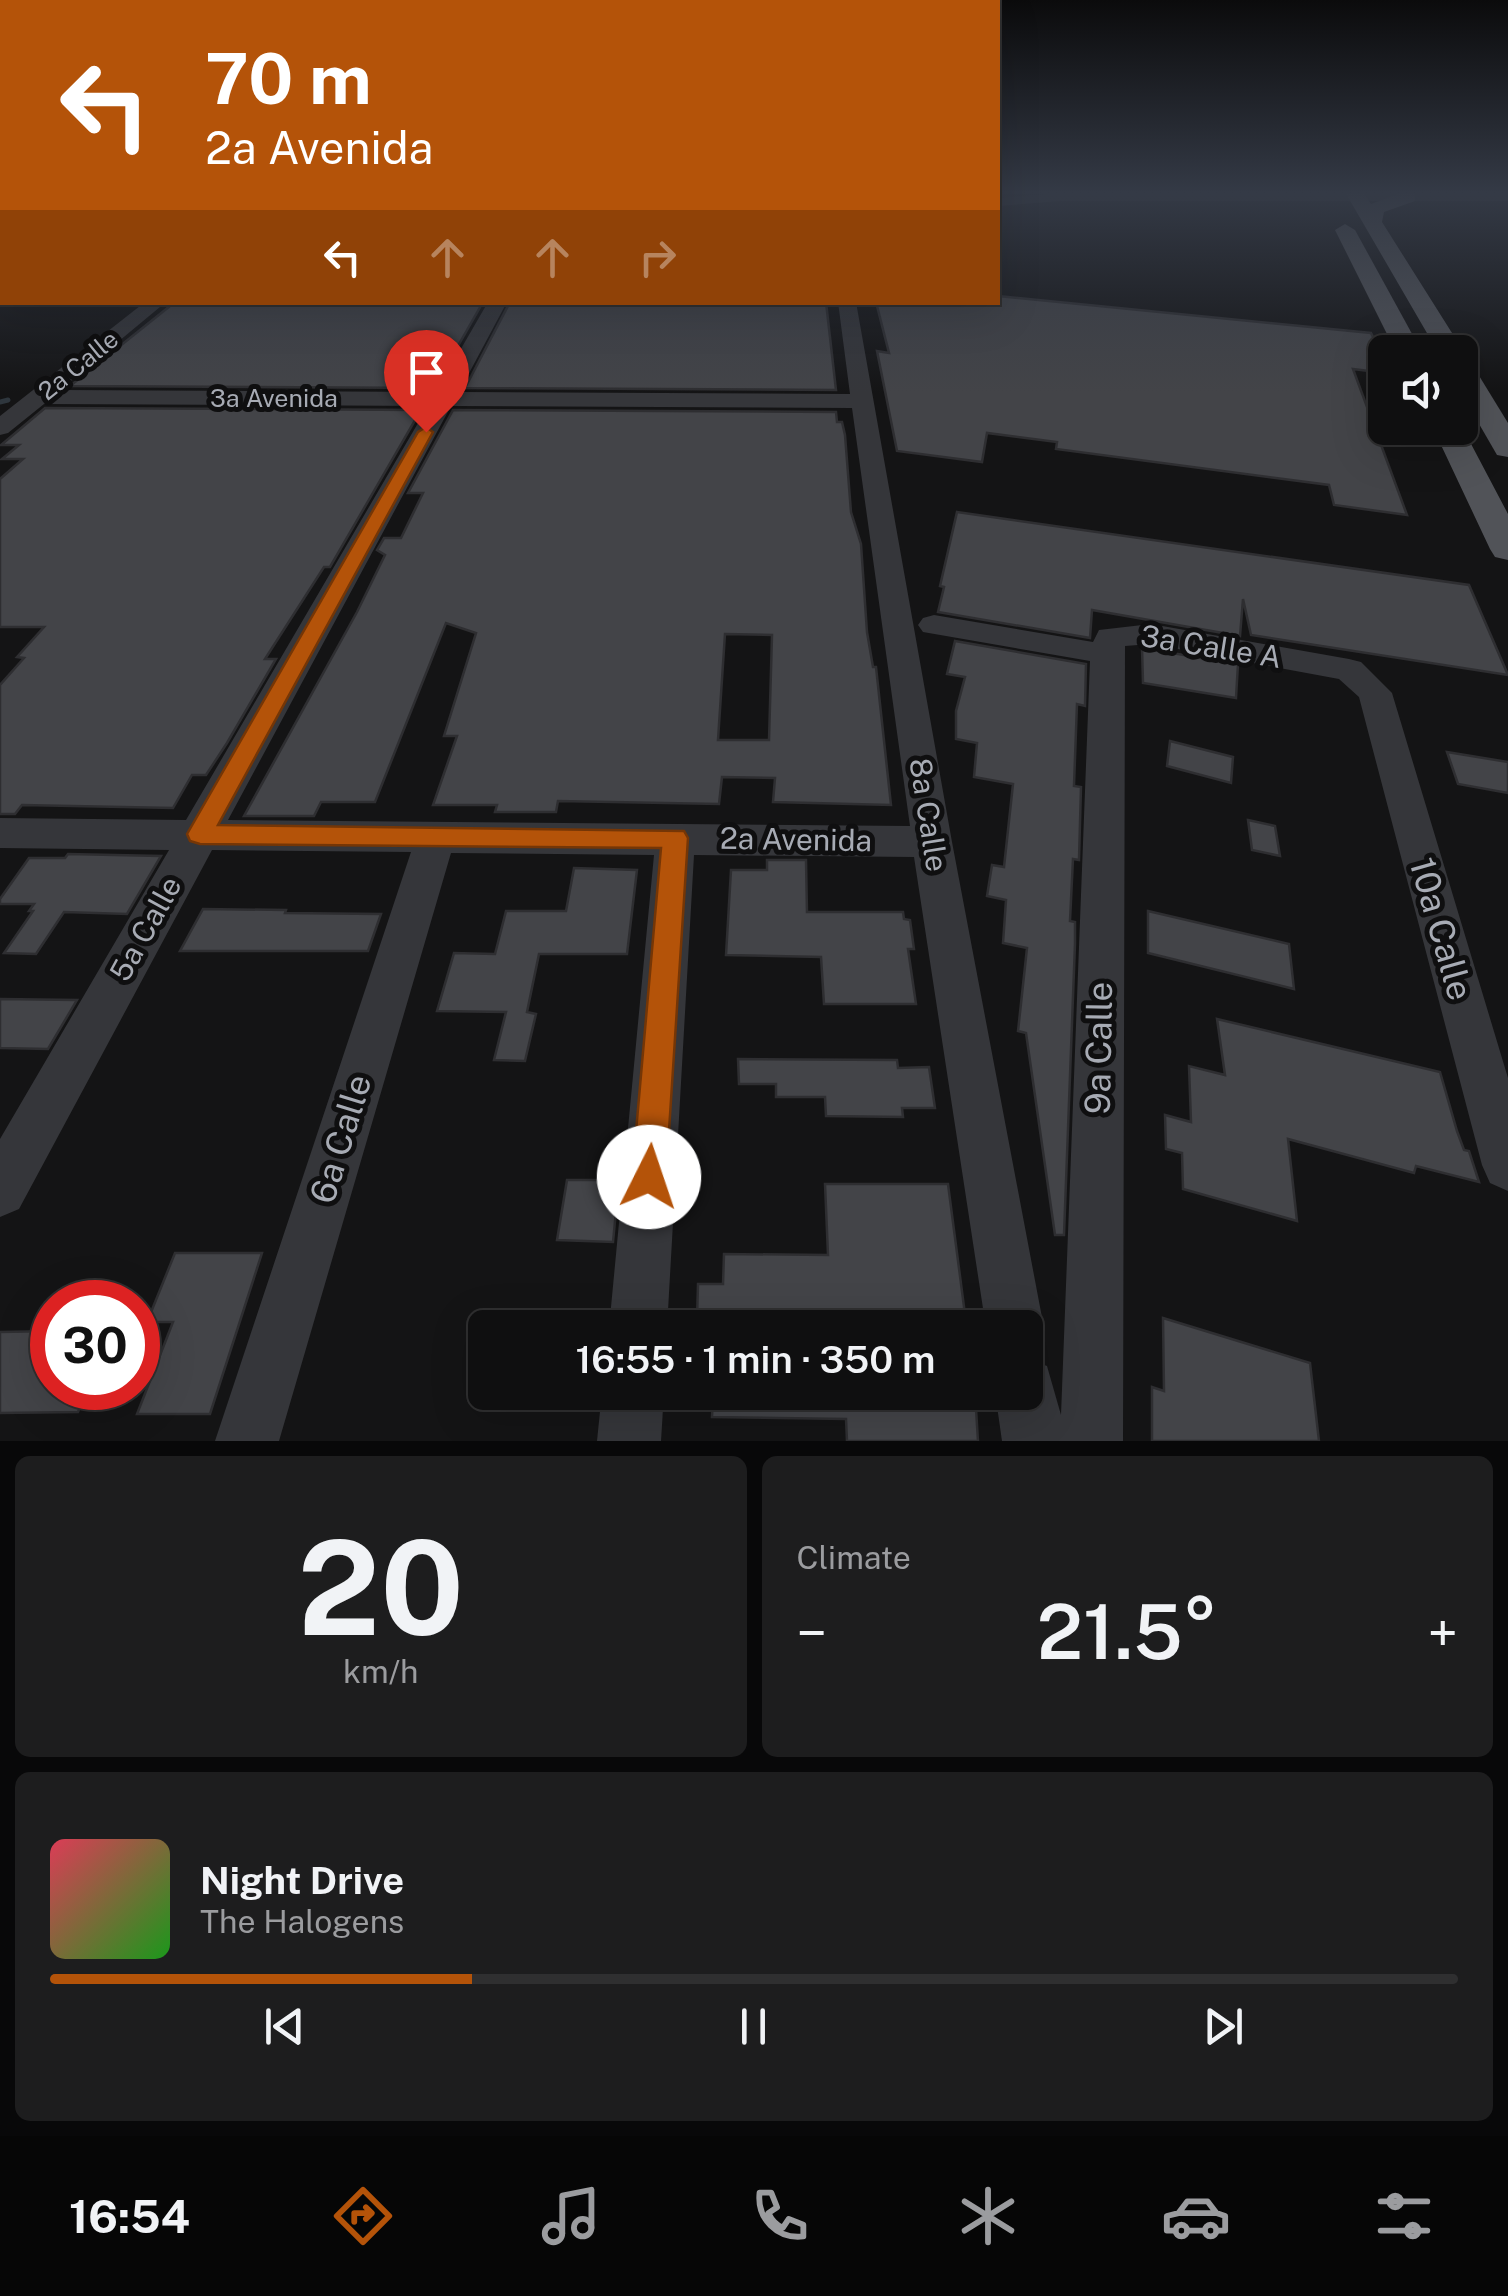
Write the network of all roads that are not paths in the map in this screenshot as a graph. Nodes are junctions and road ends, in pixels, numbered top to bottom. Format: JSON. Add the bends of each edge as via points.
{"nodes":[{"id":1,"x":1360,"y":259,"type":"edge"},
{"id":2,"x":1396,"y":259,"type":"edge"},
{"id":3,"x":152,"y":305,"type":"edge"},
{"id":4,"x":496,"y":305,"type":"edge"},
{"id":5,"x":848,"y":305,"type":"edge"},
{"id":6,"x":1400,"y":335,"type":"edge"},
{"id":7,"x":1441,"y":335,"type":"edge"},
{"id":8,"x":39,"y":397,"type":"junction"},
{"id":9,"x":1478,"y":397,"type":"edge"},
{"id":10,"x":444,"y":398,"type":"junction"},
{"id":11,"x":864,"y":400,"type":"junction"},
{"id":12,"x":0,"y":428,"type":"edge"},
{"id":13,"x":1456,"y":445,"type":"edge"},
{"id":14,"x":1508,"y":448,"type":"edge"},
{"id":15,"x":1508,"y":549,"type":"edge"},
{"id":16,"x":934,"y":625,"type":"dead end"},
{"id":17,"x":1106,"y":654,"type":"junction"},
{"id":18,"x":1375,"y":693,"type":"joint"},
{"id":19,"x":0,"y":833,"type":"edge"},
{"id":20,"x":200,"y":834,"type":"junction"},
{"id":21,"x":436,"y":836,"type":"junction"},
{"id":22,"x":675,"y":838,"type":"junction"},
{"id":23,"x":932,"y":842,"type":"junction"},
{"id":24,"x":1508,"y":1165,"type":"edge"},
{"id":25,"x":0,"y":1190,"type":"edge"},
{"id":26,"x":639,"y":1310,"type":"edge"},
{"id":27,"x":1012,"y":1310,"type":"edge"},
{"id":28,"x":631,"y":1410,"type":"edge"},
{"id":29,"x":1029,"y":1410,"type":"edge"},
{"id":30,"x":247,"y":1441,"type":"edge"},
{"id":31,"x":629,"y":1441,"type":"edge"},
{"id":32,"x":1034,"y":1441,"type":"edge"},
{"id":33,"x":1091,"y":1441,"type":"edge"}],
"edges":[{"from":1,"to":6,"type":"main road"},
{"from":2,"to":7,"type":"main road"},
{"from":3,"to":8,"type":"street","name":"2a Calle"},
{"from":4,"to":10,"type":"street","name":"5a Calle"},
{"from":5,"to":11,"type":"street","name":"8a Calle"},
{"from":8,"to":10,"type":"street","name":"3a Avenida"},
{"from":8,"to":12,"type":"street","name":"2a Calle"},
{"from":9,"to":14,"type":"main road"},
{"from":10,"to":11,"type":"street","name":"3a Avenida"},
{"from":10,"to":20,"type":"street","name":"5a Calle"},
{"from":11,"to":23,"type":"street","name":"8a Calle"},
{"from":13,"to":15,"type":"main road"},
{"from":16,"to":17,"type":"street","name":"3a Calle A"},
{"from":17,"to":18,"type":"street","name":"3a Calle A","via":[[1110,637],[1151,634],[1349,670]]},
{"from":17,"to":33,"type":"street","name":"9a Calle"},
{"from":18,"to":24,"type":"street","name":"10a Calle"},
{"from":19,"to":20,"type":"street","name":"2a Avenida"},
{"from":20,"to":21,"type":"street","name":"2a Avenida"},
{"from":20,"to":25,"type":"street","name":"5a Calle"},
{"from":21,"to":22,"type":"street","name":"2a Avenida"},
{"from":21,"to":30,"type":"street","name":"6a Calle"},
{"from":22,"to":23,"type":"street","name":"2a Avenida"},
{"from":22,"to":26,"type":"street"},
{"from":23,"to":27,"type":"street","name":"8a Calle"},
{"from":28,"to":31,"type":"street"},
{"from":29,"to":32,"type":"street"}]}
